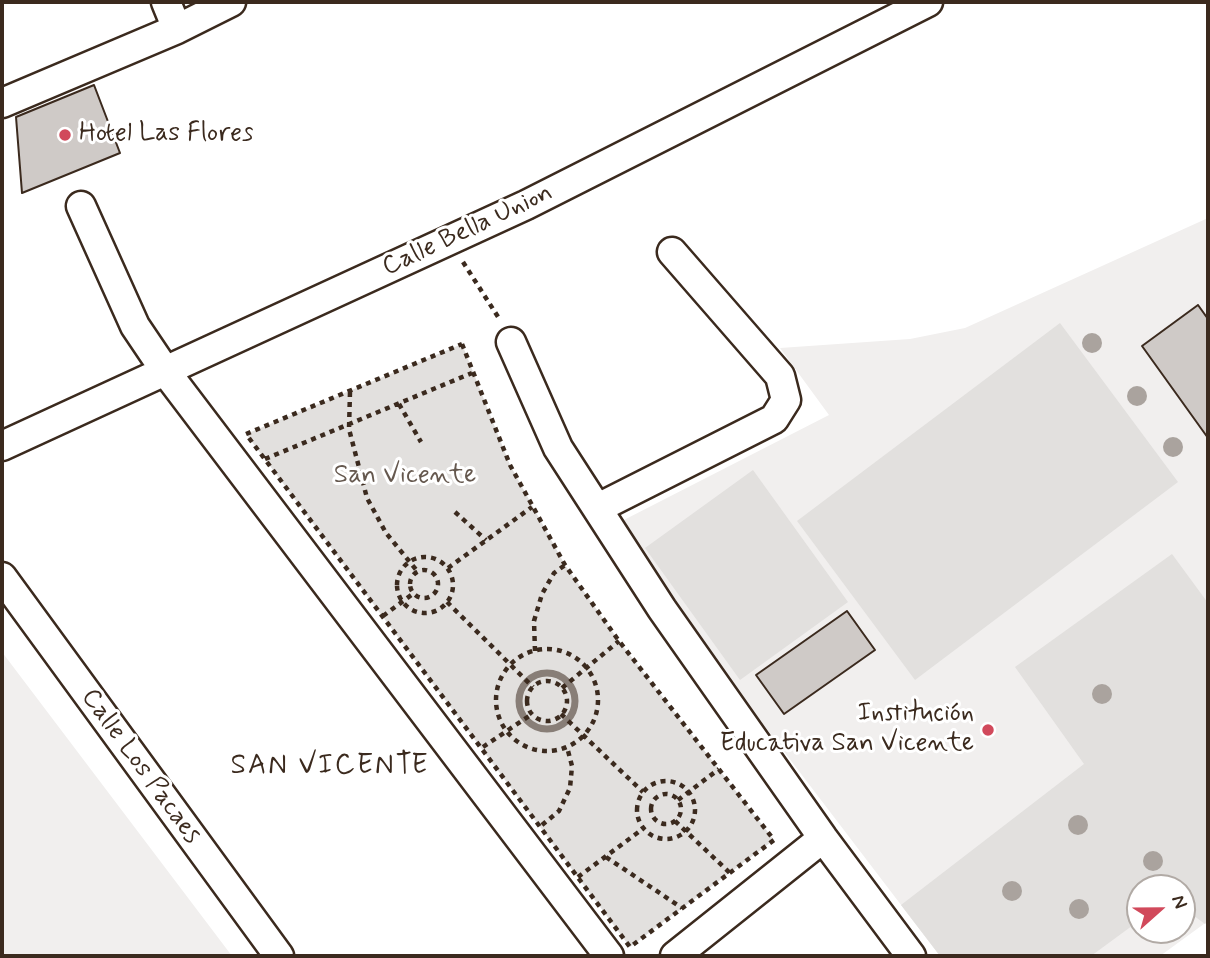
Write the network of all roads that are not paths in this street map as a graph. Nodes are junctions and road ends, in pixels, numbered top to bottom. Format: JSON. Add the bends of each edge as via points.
{"nodes":[{"id":1,"x":166,"y":2,"type":"edge"},
{"id":2,"x":230,"y":2,"type":"edge"},
{"id":3,"x":928,"y":2,"type":"edge"},
{"id":4,"x":177,"y":29,"type":"junction"},
{"id":5,"x":2,"y":103,"type":"edge"},
{"id":6,"x":81,"y":206,"type":"dead end"},
{"id":7,"x":672,"y":252,"type":"dead end"},
{"id":8,"x":511,"y":342,"type":"road end"},
{"id":9,"x":166,"y":372,"type":"junction"},
{"id":10,"x":2,"y":446,"type":"edge"},
{"id":11,"x":598,"y":508,"type":"junction"},
{"id":12,"x":2,"y":577,"type":"edge"},
{"id":13,"x":823,"y":838,"type":"junction"},
{"id":14,"x":279,"y":956,"type":"edge"},
{"id":15,"x":609,"y":956,"type":"edge"},
{"id":16,"x":675,"y":956,"type":"edge"},
{"id":17,"x":911,"y":956,"type":"edge"}],
"edges":[{"from":1,"to":4,"type":"street"},
{"from":2,"to":4,"type":"street"},
{"from":3,"to":9,"type":"street","name":"Calle Bella Union","via":[[449,240]]},
{"from":4,"to":5,"type":"street"},
{"from":6,"to":9,"type":"street","via":[[135,326]]},
{"from":7,"to":11,"type":"street","via":[[780,376],[786,400],[775,419]]},
{"from":8,"to":11,"type":"street","via":[[558,448]]},
{"from":9,"to":10,"type":"street","name":"Calle Bella Union"},
{"from":9,"to":15,"type":"street"},
{"from":11,"to":13,"type":"street","via":[[662,609]]},
{"from":12,"to":14,"type":"street","name":"Calle Los Pacaes"},
{"from":13,"to":16,"type":"street"},
{"from":13,"to":17,"type":"street"}]}
